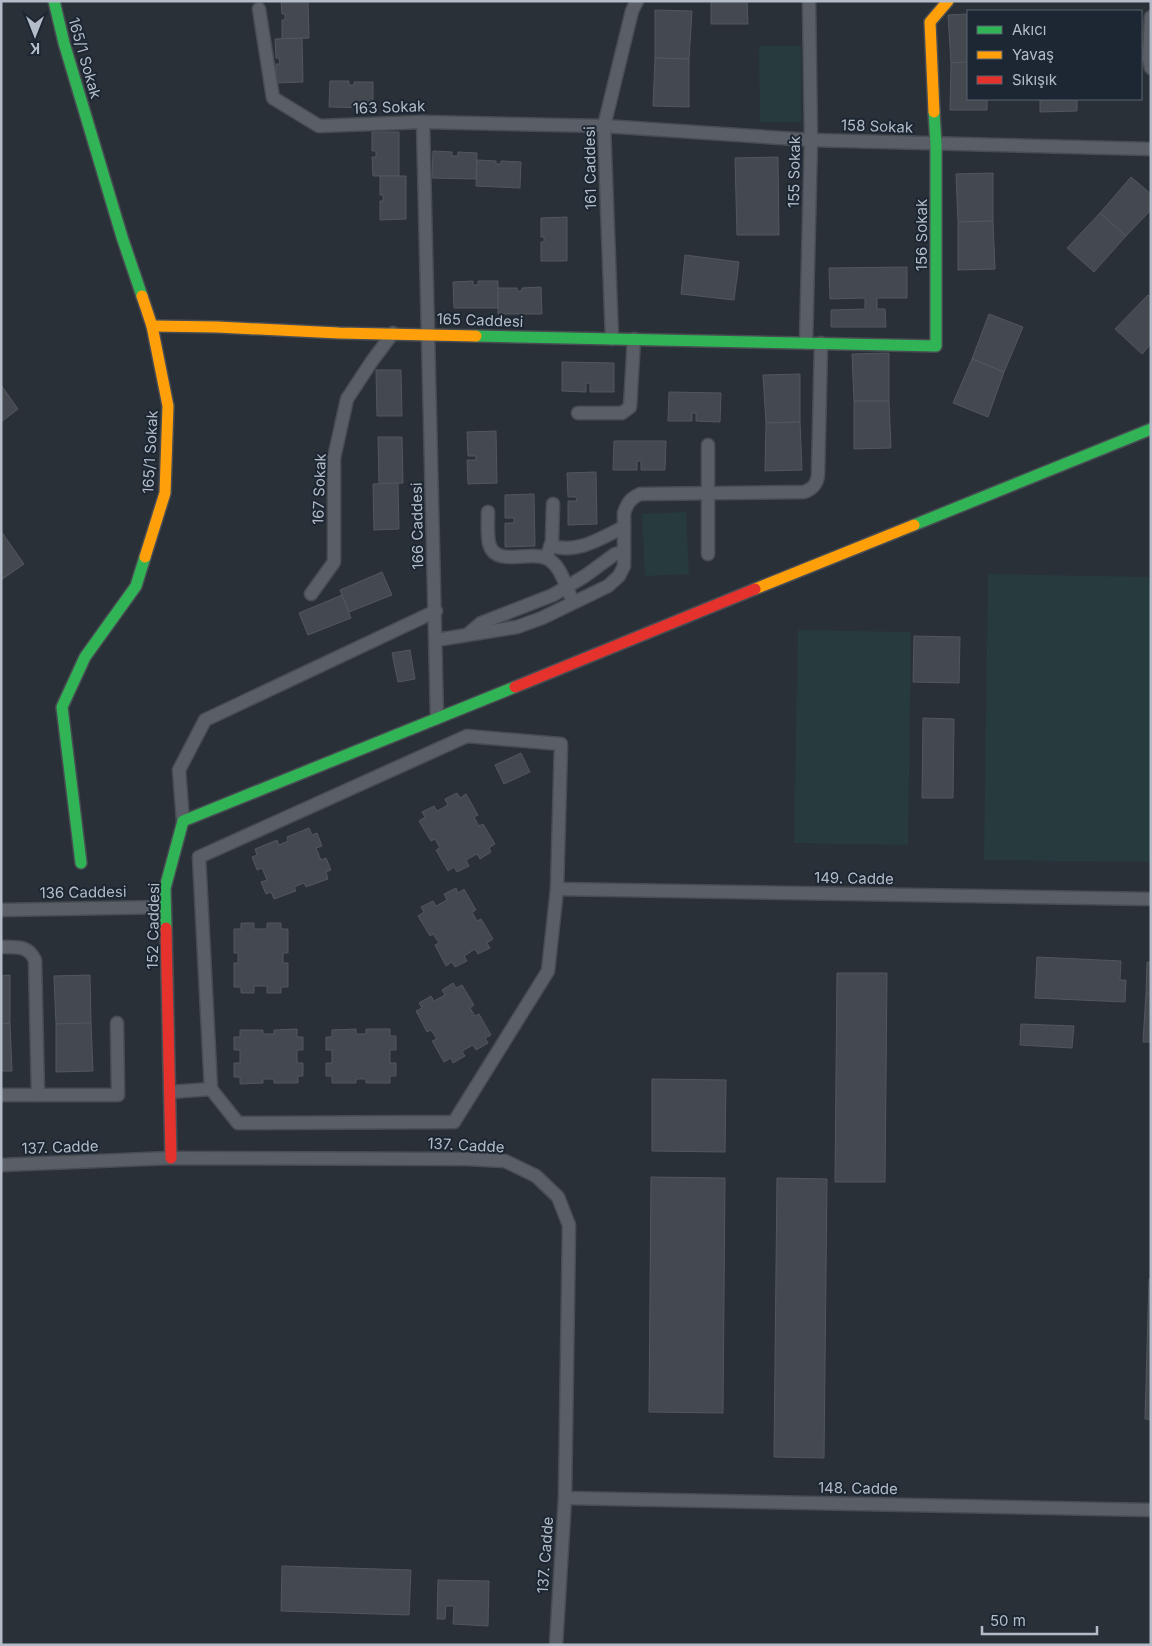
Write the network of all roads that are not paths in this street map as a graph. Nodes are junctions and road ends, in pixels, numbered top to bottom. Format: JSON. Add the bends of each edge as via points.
{"nodes":[{"id":1,"x":54,"y":1,"type":"edge"},
{"id":2,"x":637,"y":1,"type":"edge"},
{"id":3,"x":810,"y":1,"type":"edge"},
{"id":4,"x":948,"y":1,"type":"edge"},
{"id":5,"x":259,"y":9,"type":"dead end"},
{"id":6,"x":1151,"y":17,"type":"edge"},
{"id":7,"x":1151,"y":68,"type":"edge"},
{"id":8,"x":423,"y":122,"type":"junction"},
{"id":9,"x":604,"y":126,"type":"junction"},
{"id":10,"x":811,"y":140,"type":"junction"},
{"id":11,"x":936,"y":144,"type":"junction"},
{"id":12,"x":1151,"y":149,"type":"edge"},
{"id":13,"x":152,"y":326,"type":"junction"},
{"id":14,"x":393,"y":333,"type":"junction"},
{"id":15,"x":429,"y":334,"type":"junction"},
{"id":16,"x":612,"y":339,"type":"junction"},
{"id":17,"x":634,"y":339,"type":"junction"},
{"id":18,"x":806,"y":343,"type":"junction"},
{"id":19,"x":821,"y":344,"type":"junction"},
{"id":20,"x":578,"y":413,"type":"dead end"},
{"id":21,"x":1151,"y":429,"type":"edge"},
{"id":22,"x":708,"y":445,"type":"dead end"},
{"id":23,"x":708,"y":493,"type":"junction"},
{"id":24,"x":553,"y":504,"type":"dead end"},
{"id":25,"x":488,"y":512,"type":"dead end"},
{"id":26,"x":624,"y":527,"type":"junction"},
{"id":27,"x":548,"y":552,"type":"junction"},
{"id":28,"x":624,"y":552,"type":"junction"},
{"id":29,"x":708,"y":554,"type":"dead end"},
{"id":30,"x":566,"y":587,"type":"junction"},
{"id":31,"x":311,"y":594,"type":"dead end"},
{"id":32,"x":574,"y":604,"type":"junction"},
{"id":33,"x":436,"y":611,"type":"junction"},
{"id":34,"x":467,"y":635,"type":"junction"},
{"id":35,"x":436,"y":640,"type":"junction"},
{"id":36,"x":437,"y":718,"type":"junction"},
{"id":37,"x":183,"y":821,"type":"junction"},
{"id":38,"x":81,"y":863,"type":"dead end"},
{"id":39,"x":557,"y":889,"type":"junction"},
{"id":40,"x":1151,"y":899,"type":"edge"},
{"id":41,"x":166,"y":907,"type":"junction"},
{"id":42,"x":1,"y":910,"type":"edge"},
{"id":43,"x":1,"y":947,"type":"edge"},
{"id":44,"x":117,"y":1023,"type":"dead end"},
{"id":45,"x":211,"y":1089,"type":"junction"},
{"id":46,"x":170,"y":1092,"type":"junction"},
{"id":47,"x":1,"y":1096,"type":"edge"},
{"id":48,"x":38,"y":1096,"type":"junction"},
{"id":49,"x":171,"y":1158,"type":"junction"},
{"id":50,"x":1,"y":1165,"type":"edge"},
{"id":51,"x":565,"y":1498,"type":"junction"},
{"id":52,"x":1151,"y":1510,"type":"edge"},
{"id":53,"x":556,"y":1645,"type":"edge"}],
"edges":[{"from":1,"to":13,"type":"street","name":"165/1 Sokak","via":[[114,210]]},
{"from":2,"to":9,"type":"street","name":"161 Caddesi"},
{"from":3,"to":10,"type":"street","name":"155 Sokak"},
{"from":4,"to":11,"type":"street","name":"156 Sokak","via":[[930,22]]},
{"from":5,"to":8,"type":"street","name":"163 Sokak","via":[[273,98],[319,126]]},
{"from":6,"to":7,"type":"street"},
{"from":8,"to":9,"type":"street","name":"163 Sokak"},
{"from":8,"to":15,"type":"street","name":"166 Caddesi"},
{"from":9,"to":10,"type":"street","name":"158 Sokak"},
{"from":9,"to":16,"type":"street","name":"161 Caddesi"},
{"from":10,"to":11,"type":"street","name":"158 Sokak"},
{"from":10,"to":18,"type":"street","name":"155 Sokak"},
{"from":11,"to":12,"type":"street","name":"158 Sokak"},
{"from":11,"to":19,"type":"street","name":"156 Sokak","via":[[936,346]]},
{"from":13,"to":14,"type":"street","name":"165 Caddesi"},
{"from":13,"to":38,"type":"street","name":"165/1 Sokak","via":[[168,406],[165,493],[136,586],[85,657],[62,707]]},
{"from":14,"to":15,"type":"street","name":"165 Caddesi"},
{"from":14,"to":31,"type":"street","name":"167 Sokak","via":[[347,399],[334,458],[334,562]]},
{"from":15,"to":16,"type":"street","name":"165 Caddesi"},
{"from":15,"to":33,"type":"street","name":"166 Caddesi"},
{"from":16,"to":17,"type":"street","name":"165 Caddesi"},
{"from":17,"to":18,"type":"street","name":"165 Caddesi"},
{"from":17,"to":20,"type":"street","via":[[630,407],[622,413]]},
{"from":18,"to":19,"type":"street","name":"156 Sokak"},
{"from":19,"to":23,"type":"street","via":[[818,480],[813,487],[804,492]]},
{"from":21,"to":36,"type":"street"},
{"from":22,"to":23,"type":"street"},
{"from":23,"to":26,"type":"street","via":[[640,494],[626,507]]},
{"from":23,"to":29,"type":"street"},
{"from":24,"to":27,"type":"street"},
{"from":25,"to":27,"type":"street","via":[[489,542],[497,556]]},
{"from":26,"to":27,"type":"street","via":[[587,545]]},
{"from":26,"to":28,"type":"street"},
{"from":27,"to":30,"type":"street"},
{"from":28,"to":30,"type":"street","via":[[608,558]]},
{"from":28,"to":32,"type":"street","via":[[624,566],[614,582]]},
{"from":30,"to":32,"type":"street"},
{"from":30,"to":34,"type":"street","via":[[480,623]]},
{"from":32,"to":34,"type":"street","via":[[517,627]]},
{"from":33,"to":35,"type":"street","name":"166 Caddesi"},
{"from":33,"to":37,"type":"street","via":[[205,720],[179,770]]},
{"from":34,"to":35,"type":"street"},
{"from":35,"to":36,"type":"street","name":"166 Caddesi"},
{"from":36,"to":37,"type":"street"},
{"from":37,"to":41,"type":"street","name":"152 Caddesi","via":[[165,888]]},
{"from":39,"to":40,"type":"street","name":"149. Cadde"},
{"from":39,"to":45,"type":"street","via":[[548,971],[454,1122],[238,1123]]},
{"from":39,"to":45,"type":"street","via":[[561,744],[467,736],[199,856]]},
{"from":41,"to":42,"type":"street","name":"136 Caddesi"},
{"from":41,"to":46,"type":"street","name":"152 Caddesi"},
{"from":43,"to":48,"type":"street","via":[[23,948],[35,960]]},
{"from":44,"to":48,"type":"street","via":[[118,1096]]},
{"from":45,"to":46,"type":"street"},
{"from":46,"to":49,"type":"street","name":"152 Caddesi"},
{"from":47,"to":48,"type":"street"},
{"from":49,"to":50,"type":"street","name":"137. Cadde"},
{"from":49,"to":51,"type":"street","name":"137. Cadde","via":[[467,1159],[505,1161],[536,1176],[558,1197],[568,1225]]},
{"from":51,"to":52,"type":"street","name":"148. Cadde"},
{"from":51,"to":53,"type":"street","name":"137. Cadde"}]}
